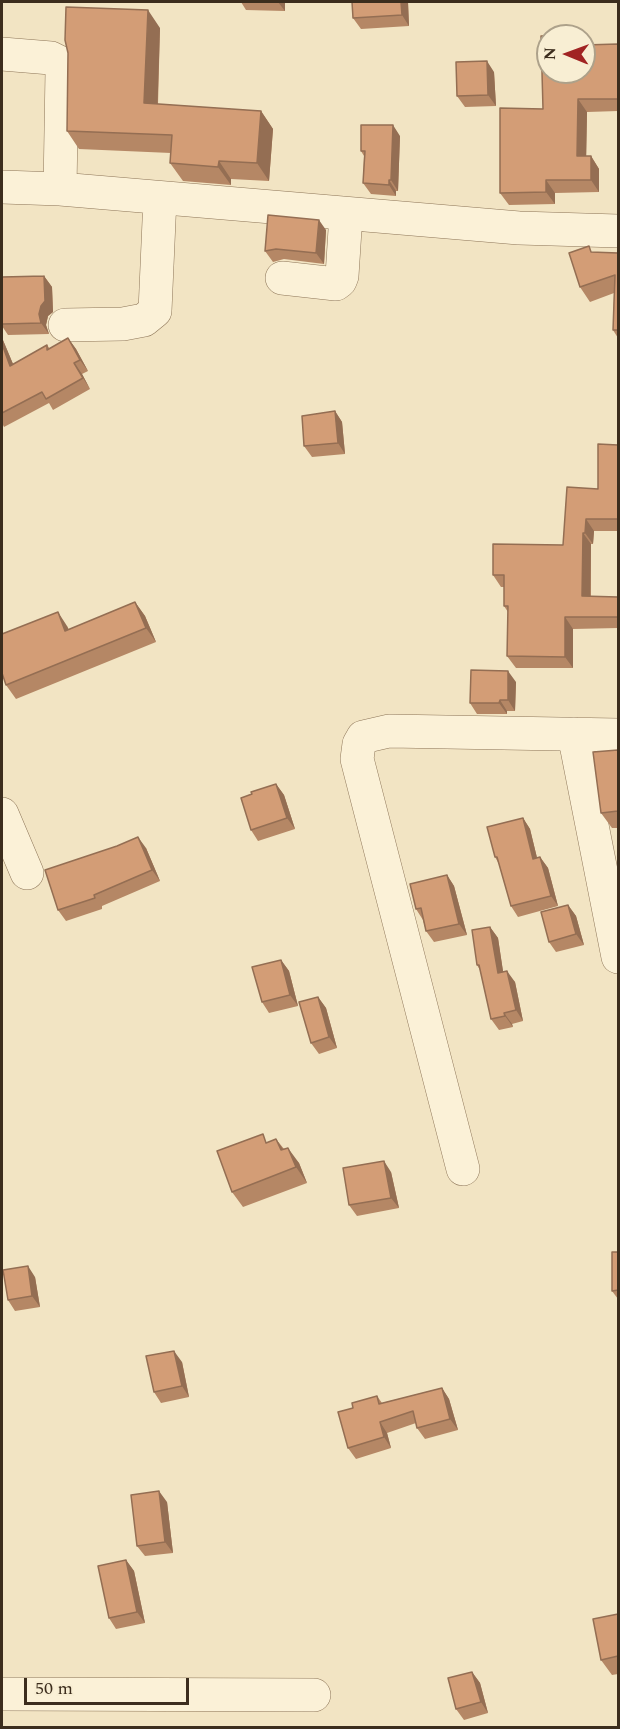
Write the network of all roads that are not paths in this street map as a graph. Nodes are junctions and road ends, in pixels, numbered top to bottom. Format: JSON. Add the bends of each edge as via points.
{"nodes":[{"id":1,"x":2,"y":54,"type":"edge"},
{"id":2,"x":2,"y":187,"type":"edge"},
{"id":3,"x":60,"y":189,"type":"junction"},
{"id":4,"x":160,"y":198,"type":"junction"},
{"id":5,"x":346,"y":214,"type":"junction"},
{"id":6,"x":618,"y":231,"type":"edge"},
{"id":7,"x":282,"y":278,"type":"dead end"},
{"id":8,"x":65,"y":325,"type":"dead end"},
{"id":9,"x":574,"y":734,"type":"junction"},
{"id":10,"x":618,"y":735,"type":"edge"},
{"id":11,"x":2,"y":814,"type":"edge"},
{"id":12,"x":27,"y":873,"type":"dead end"},
{"id":13,"x":618,"y":957,"type":"edge"},
{"id":14,"x":463,"y":1169,"type":"dead end"},
{"id":15,"x":4,"y":1694,"type":"edge"},
{"id":16,"x":314,"y":1695,"type":"dead end"}],
"edges":[{"from":1,"to":3,"type":"street","via":[[59,62]]},
{"from":2,"to":3,"type":"street"},
{"from":3,"to":4,"type":"street"},
{"from":4,"to":5,"type":"street"},
{"from":4,"to":8,"type":"street","via":[[155,311],[144,320],[123,324]]},
{"from":5,"to":6,"type":"street","via":[[519,228]]},
{"from":5,"to":7,"type":"street","via":[[340,281],[336,284]]},
{"from":9,"to":10,"type":"street"},
{"from":9,"to":13,"type":"street"},
{"from":9,"to":14,"type":"street","via":[[389,730],[363,737],[359,744],[357,759]]},
{"from":11,"to":12,"type":"street"},
{"from":15,"to":16,"type":"street"}]}
